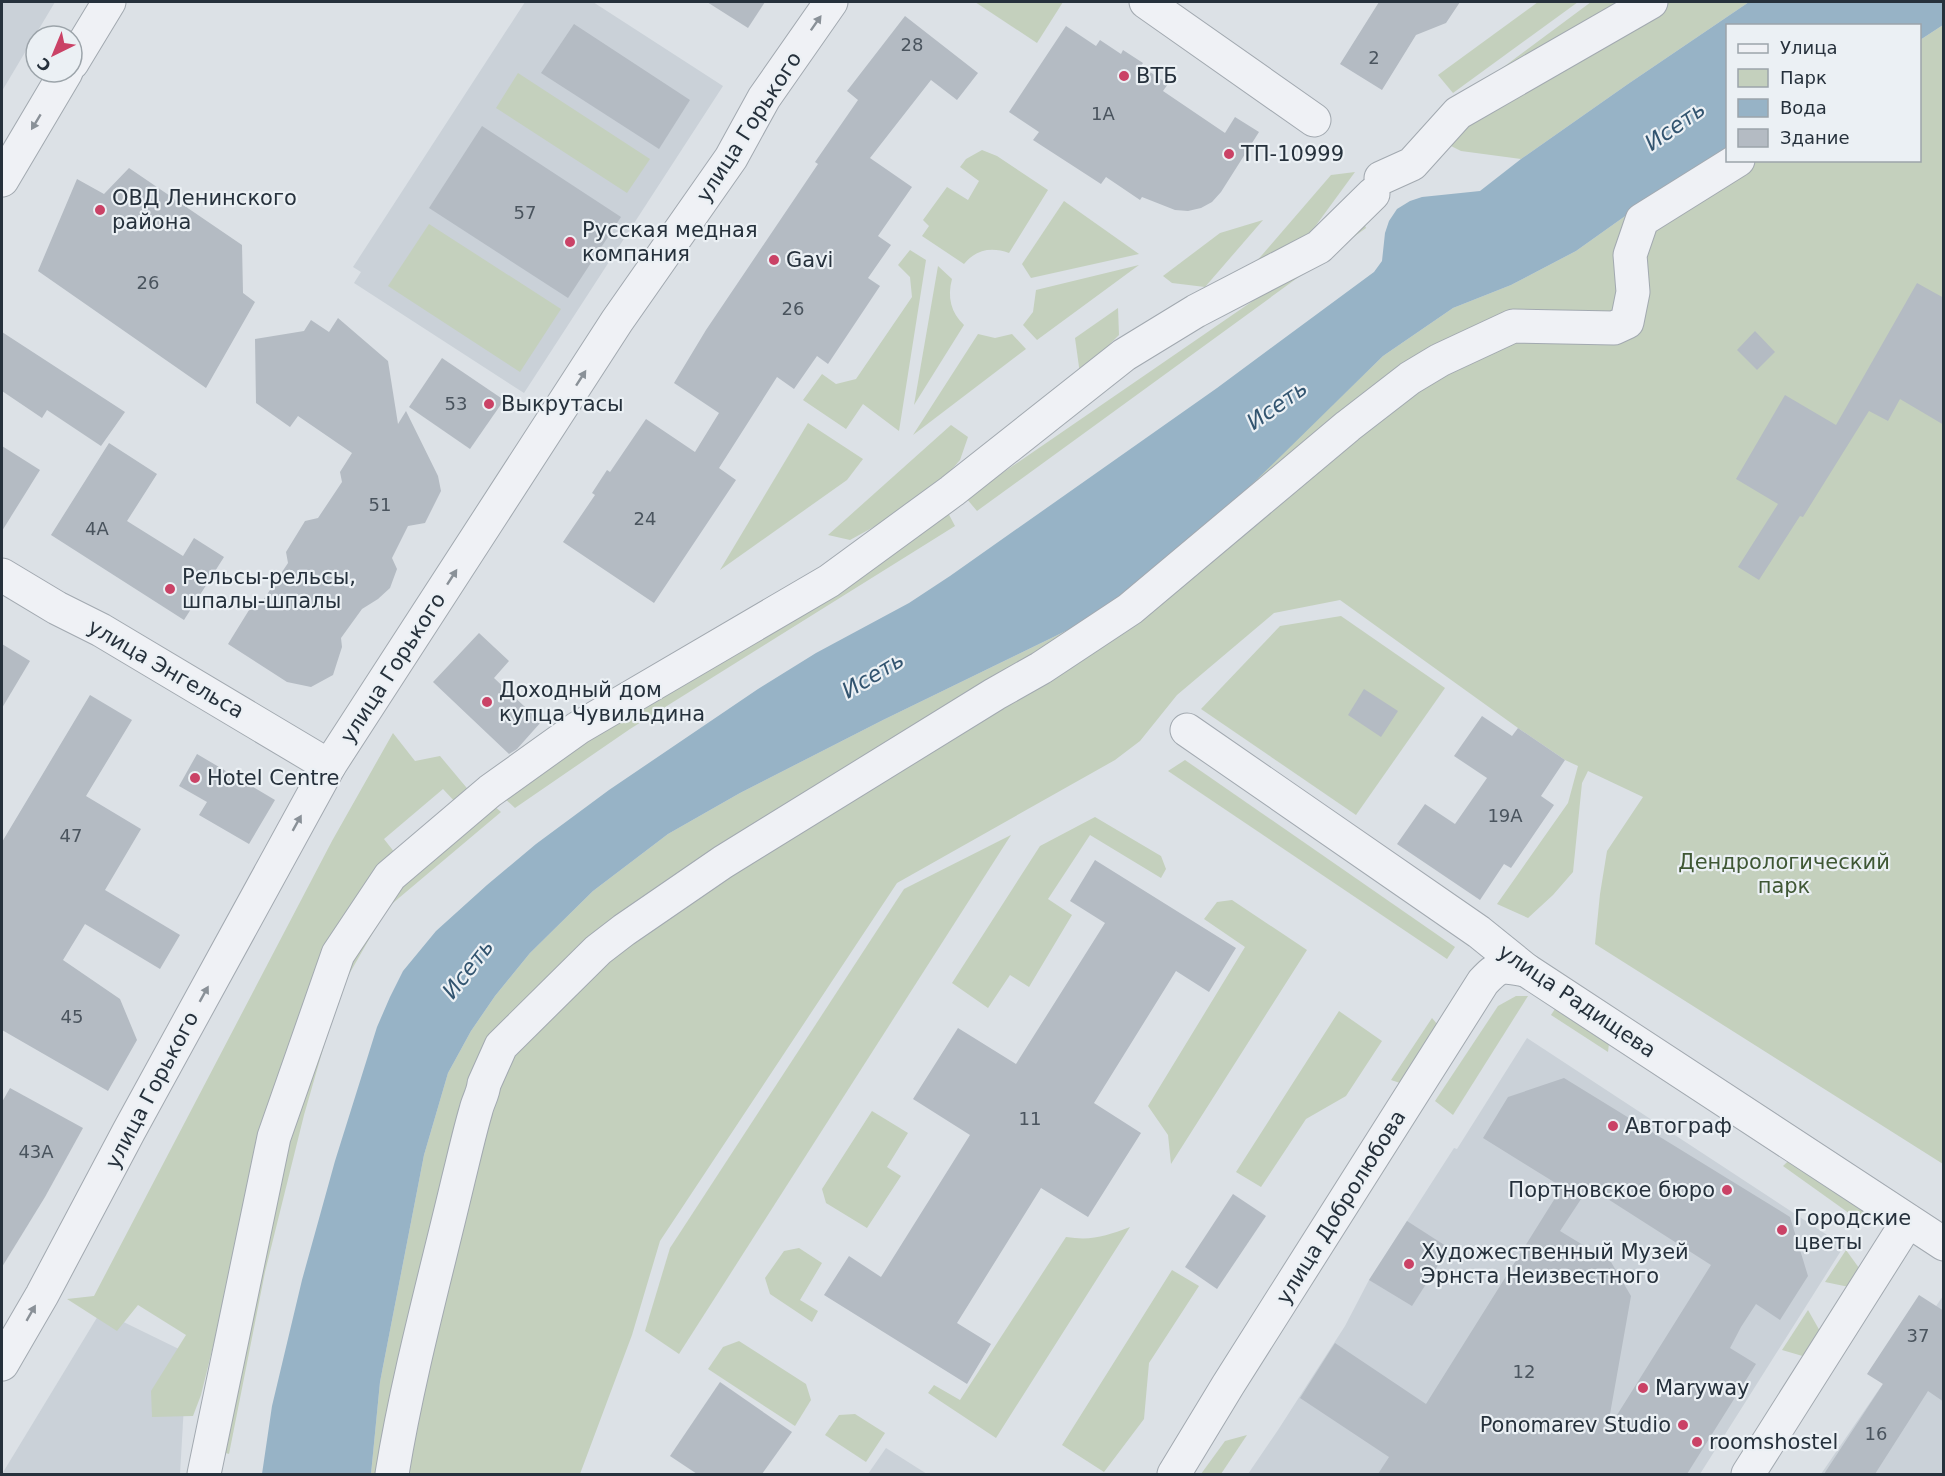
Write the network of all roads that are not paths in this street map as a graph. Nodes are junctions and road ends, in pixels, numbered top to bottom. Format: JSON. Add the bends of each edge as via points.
{"nodes":[{"id":1,"x":109,"y":2,"type":"edge"},
{"id":2,"x":831,"y":2,"type":"edge"},
{"id":3,"x":1146,"y":2,"type":"edge"},
{"id":4,"x":1651,"y":2,"type":"edge"},
{"id":5,"x":84,"y":43,"type":"edge"},
{"id":6,"x":59,"y":84,"type":"edge"},
{"id":7,"x":1314,"y":120,"type":"dead end"},
{"id":8,"x":1735,"y":162,"type":"edge"},
{"id":9,"x":2,"y":180,"type":"edge"},
{"id":10,"x":2,"y":575,"type":"edge"},
{"id":11,"x":1187,"y":730,"type":"dead end"},
{"id":12,"x":328,"y":766,"type":"junction"},
{"id":13,"x":1526,"y":970,"type":"junction"},
{"id":14,"x":1908,"y":1221,"type":"junction"},
{"id":15,"x":1944,"y":1244,"type":"edge"},
{"id":16,"x":2,"y":1364,"type":"edge"},
{"id":17,"x":204,"y":1474,"type":"edge"},
{"id":18,"x":392,"y":1474,"type":"edge"},
{"id":19,"x":1174,"y":1474,"type":"edge"},
{"id":20,"x":1748,"y":1474,"type":"edge"}],
"edges":[{"from":1,"to":5,"type":"street"},
{"from":12,"to":2,"type":"street","name":"улица Горького","one_way":true,"via":[[617,321],[731,158],[764,98]]},
{"from":3,"to":7,"type":"street"},
{"from":4,"to":17,"type":"street","via":[[1458,113],[1412,164],[1377,186],[1320,247],[1196,311],[1124,355],[952,491],[829,580],[578,728],[490,791],[390,876],[338,954],[274,1137]]},
{"from":6,"to":9,"type":"street","one_way":true},
{"from":8,"to":18,"type":"street","via":[[1642,220],[1630,255],[1633,292],[1627,321],[1614,328],[1513,326],[1410,378],[1130,609],[1041,668],[723,862],[598,950],[501,1046],[484,1084],[426,1314]]},
{"from":10,"to":12,"type":"street","name":"улица Энгельса"},
{"from":11,"to":13,"type":"street","name":"улица Радищева","via":[[1479,932]]},
{"from":16,"to":12,"type":"street","name":"улица Горького","one_way":true},
{"from":13,"to":14,"type":"street","name":"улица Радищева"},
{"from":13,"to":19,"type":"street","name":"улица Добролюбова","via":[[1505,966],[1493,971],[1483,982]]},
{"from":14,"to":15,"type":"street","name":"улица Радищева"},
{"from":14,"to":20,"type":"street"}]}
